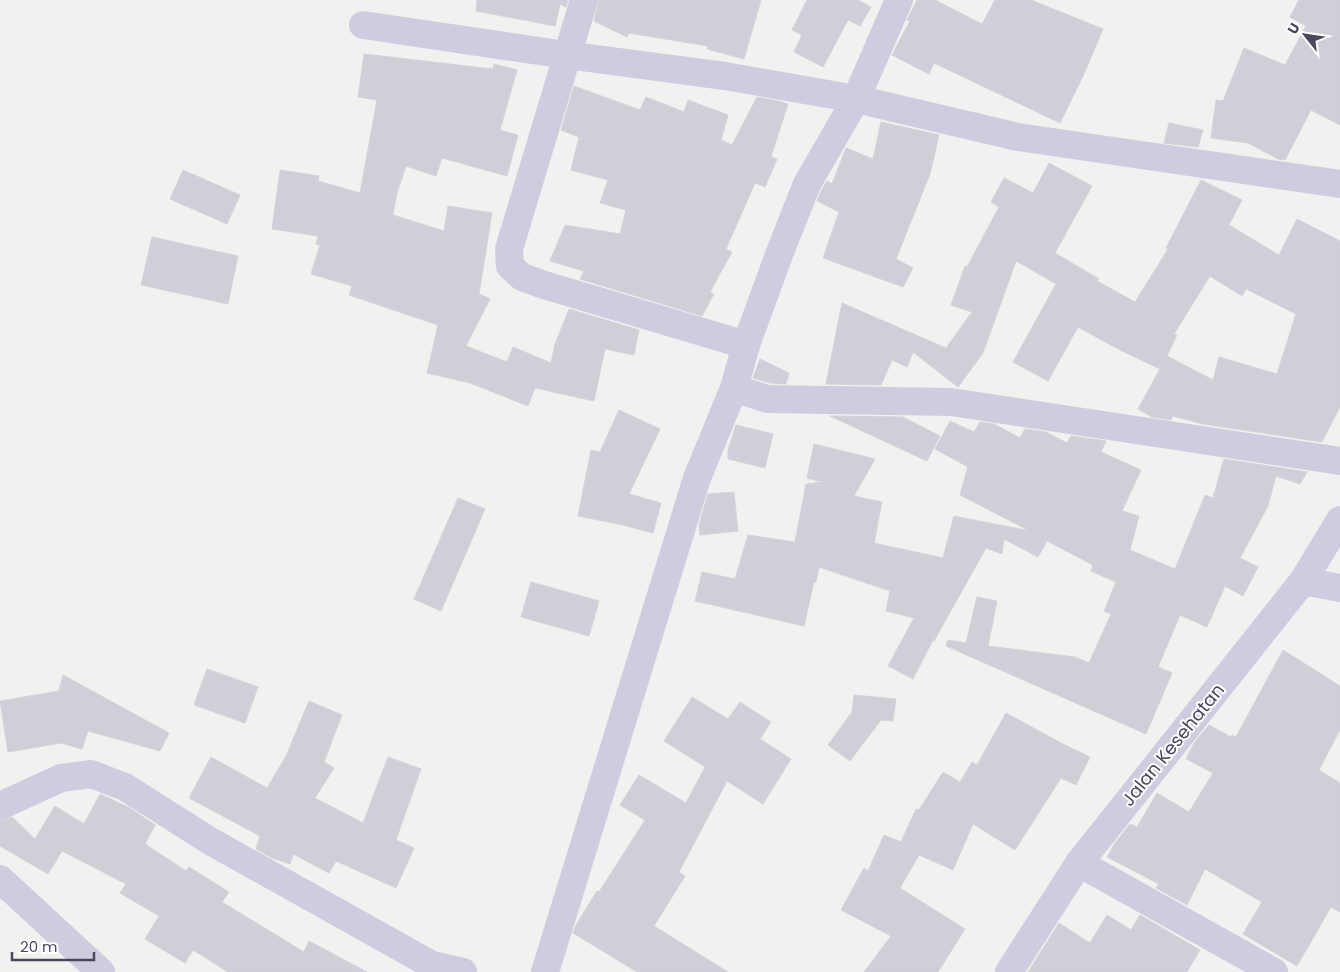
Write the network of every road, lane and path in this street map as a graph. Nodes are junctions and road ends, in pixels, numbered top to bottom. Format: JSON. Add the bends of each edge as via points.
{"nodes":[{"id":1,"x":584,"y":0,"type":"edge"},
{"id":2,"x":899,"y":0,"type":"edge"},
{"id":3,"x":363,"y":25,"type":"dead end"},
{"id":4,"x":566,"y":55,"type":"junction"},
{"id":5,"x":856,"y":99,"type":"junction"},
{"id":6,"x":1340,"y":184,"type":"edge"},
{"id":7,"x":746,"y":345,"type":"junction"},
{"id":8,"x":734,"y":388,"type":"junction"},
{"id":9,"x":1340,"y":461,"type":"edge"},
{"id":10,"x":1340,"y":520,"type":"edge"},
{"id":11,"x":1303,"y":582,"type":"junction"},
{"id":12,"x":1340,"y":588,"type":"edge"},
{"id":13,"x":0,"y":806,"type":"edge"},
{"id":14,"x":1079,"y":863,"type":"junction"},
{"id":15,"x":0,"y":879,"type":"edge"},
{"id":16,"x":101,"y":972,"type":"edge"},
{"id":17,"x":463,"y":972,"type":"edge"},
{"id":18,"x":545,"y":972,"type":"edge"},
{"id":19,"x":1009,"y":972,"type":"edge"},
{"id":20,"x":1274,"y":972,"type":"edge"}],
"edges":[{"from":1,"to":4,"type":"street"},
{"from":2,"to":5,"type":"street"},
{"from":3,"to":4,"type":"street"},
{"from":4,"to":5,"type":"street","via":[[725,76]]},
{"from":4,"to":7,"type":"street","via":[[509,249],[510,266],[522,277],[544,285]]},
{"from":5,"to":6,"type":"street","via":[[1018,137]]},
{"from":5,"to":7,"type":"street","via":[[807,184]]},
{"from":7,"to":8,"type":"street"},
{"from":8,"to":9,"type":"street","via":[[767,399],[951,402]]},
{"from":8,"to":18,"type":"street","via":[[697,478]]},
{"from":10,"to":11,"type":"street","name":"Jalan Kesehatan"},
{"from":11,"to":12,"type":"street"},
{"from":11,"to":14,"type":"street","name":"Jalan Kesehatan"},
{"from":13,"to":17,"type":"street","via":[[61,778],[91,774],[125,787],[210,841],[432,965]]},
{"from":14,"to":19,"type":"street","name":"Jalan Kesehatan"},
{"from":14,"to":20,"type":"street"},
{"from":15,"to":16,"type":"street"}]}
